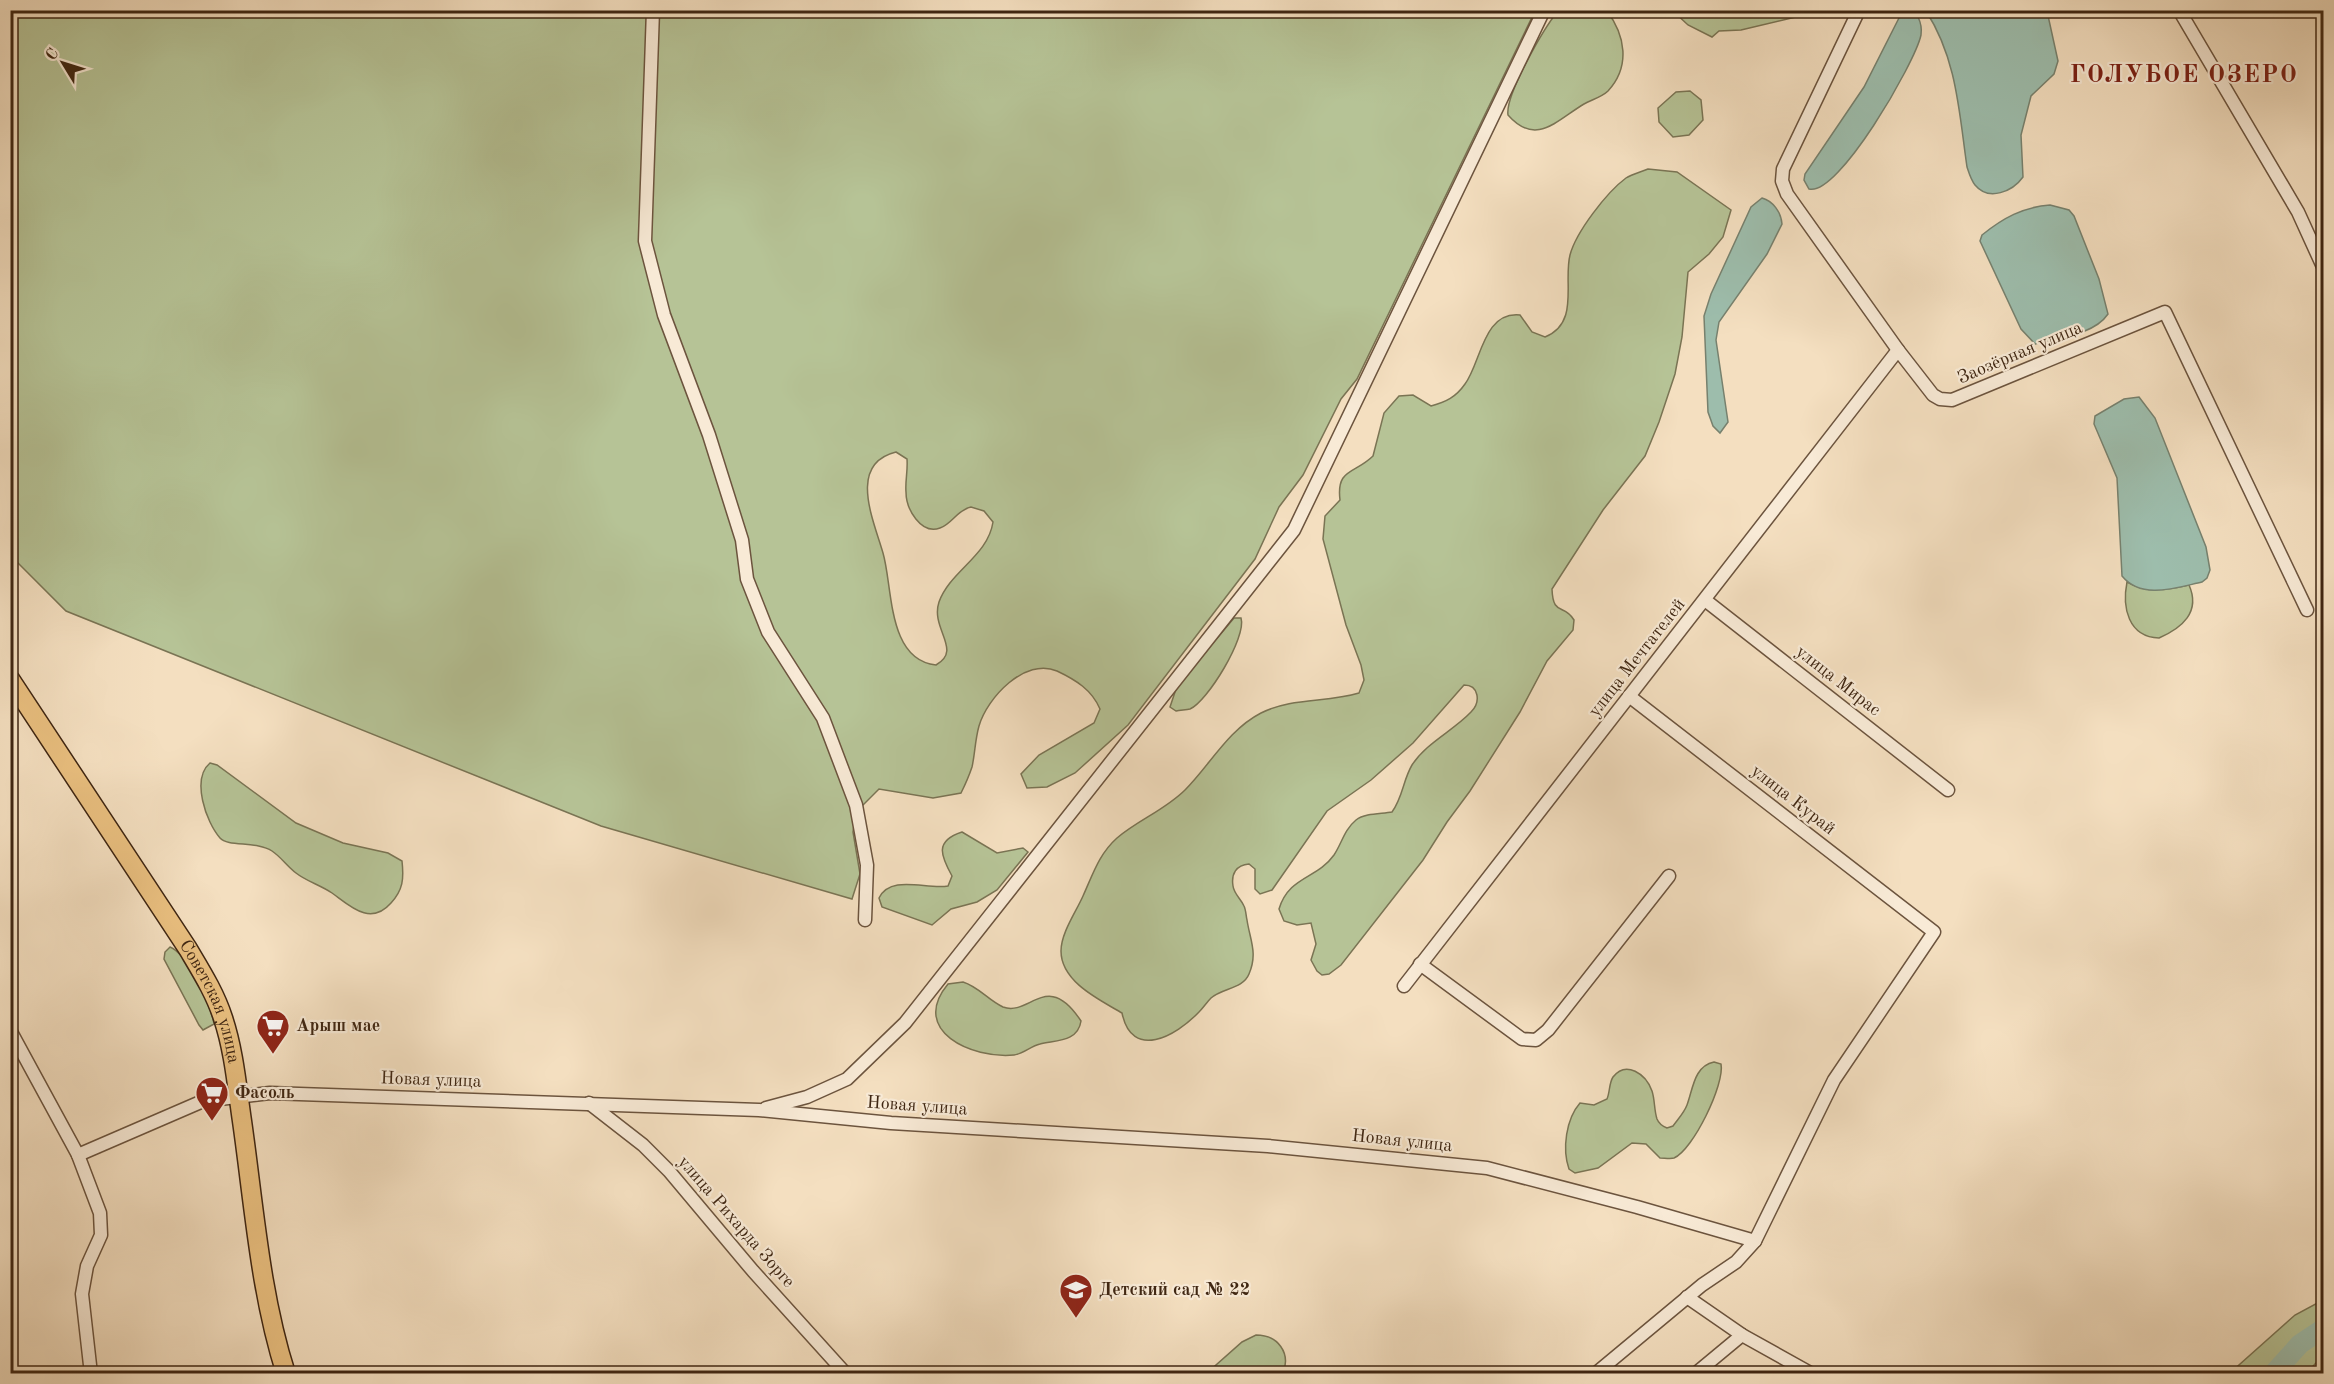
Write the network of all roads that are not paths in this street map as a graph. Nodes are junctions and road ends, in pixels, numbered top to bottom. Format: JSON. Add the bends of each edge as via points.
{"nodes":[{"id":1,"x":653,"y":10,"type":"edge"},
{"id":2,"x":1544,"y":10,"type":"edge"},
{"id":3,"x":1859,"y":10,"type":"edge"},
{"id":4,"x":2179,"y":10,"type":"edge"},
{"id":5,"x":2324,"y":268,"type":"edge"},
{"id":6,"x":1898,"y":351,"type":"junction"},
{"id":7,"x":1705,"y":600,"type":"junction"},
{"id":8,"x":2307,"y":610,"type":"dead end"},
{"id":9,"x":10,"y":680,"type":"edge"},
{"id":10,"x":1629,"y":696,"type":"junction"},
{"id":11,"x":1948,"y":790,"type":"dead end"},
{"id":12,"x":1669,"y":876,"type":"dead end"},
{"id":13,"x":865,"y":920,"type":"dead end"},
{"id":14,"x":1420,"y":964,"type":"junction"},
{"id":15,"x":1404,"y":986,"type":"dead end"},
{"id":16,"x":10,"y":1030,"type":"edge"},
{"id":17,"x":239,"y":1098,"type":"junction"},
{"id":18,"x":589,"y":1103,"type":"junction"},
{"id":19,"x":759,"y":1110,"type":"junction"},
{"id":20,"x":78,"y":1155,"type":"junction"},
{"id":21,"x":1755,"y":1241,"type":"junction"},
{"id":22,"x":1687,"y":1297,"type":"junction"},
{"id":23,"x":1742,"y":1335,"type":"junction"},
{"id":24,"x":91,"y":1374,"type":"edge"},
{"id":25,"x":286,"y":1374,"type":"edge"},
{"id":26,"x":846,"y":1374,"type":"edge"},
{"id":27,"x":1595,"y":1374,"type":"edge"},
{"id":28,"x":1695,"y":1374,"type":"edge"},
{"id":29,"x":1812,"y":1374,"type":"edge"}],
"edges":[{"from":1,"to":13,"type":"street","via":[[645,241],[664,315],[710,435],[742,540],[747,579],[768,632],[823,718],[856,805],[867,865]]},
{"from":2,"to":19,"type":"street","via":[[1294,530],[905,1023],[847,1079],[807,1097]]},
{"from":3,"to":6,"type":"street","name":"Заозёрная улица","via":[[1783,169],[1782,181],[1786,194]]},
{"from":4,"to":5,"type":"street","via":[[2298,212]]},
{"from":6,"to":7,"type":"street","name":"улица Мечтателей"},
{"from":6,"to":8,"type":"street","name":"Заозёрная улица","via":[[1933,395],[1952,400],[2165,312]]},
{"from":7,"to":10,"type":"street","name":"улица Мечтателей"},
{"from":7,"to":11,"type":"street","name":"улица Мирас"},
{"from":9,"to":17,"type":"main road","name":"Советская улица","via":[[212,991],[224,1018]]},
{"from":10,"to":14,"type":"street","name":"улица Мечтателей"},
{"from":10,"to":21,"type":"street","name":"улица Курай","via":[[1934,932],[1834,1080]]},
{"from":12,"to":14,"type":"street","via":[[1548,1030],[1536,1040],[1522,1039]]},
{"from":14,"to":15,"type":"street","name":"улица Мечтателей"},
{"from":16,"to":20,"type":"street"},
{"from":17,"to":18,"type":"street","name":"Новая улица","via":[[270,1093]]},
{"from":17,"to":20,"type":"street","name":"Новая улица","via":[[203,1101]]},
{"from":17,"to":25,"type":"main road","name":"Советская улица","via":[[263,1265]]},
{"from":18,"to":19,"type":"street","name":"Новая улица"},
{"from":18,"to":26,"type":"street","name":"улица Рихарда Зорге","via":[[669,1171]]},
{"from":19,"to":21,"type":"street","name":"Новая улица","via":[[891,1124],[1268,1146],[1487,1168]]},
{"from":20,"to":24,"type":"street","via":[[100,1213],[102,1235],[87,1266],[81,1294]]},
{"from":21,"to":22,"type":"street","via":[[1736,1262]]},
{"from":22,"to":23,"type":"street"},
{"from":22,"to":27,"type":"street"},
{"from":23,"to":28,"type":"street"},
{"from":23,"to":29,"type":"street"}]}
